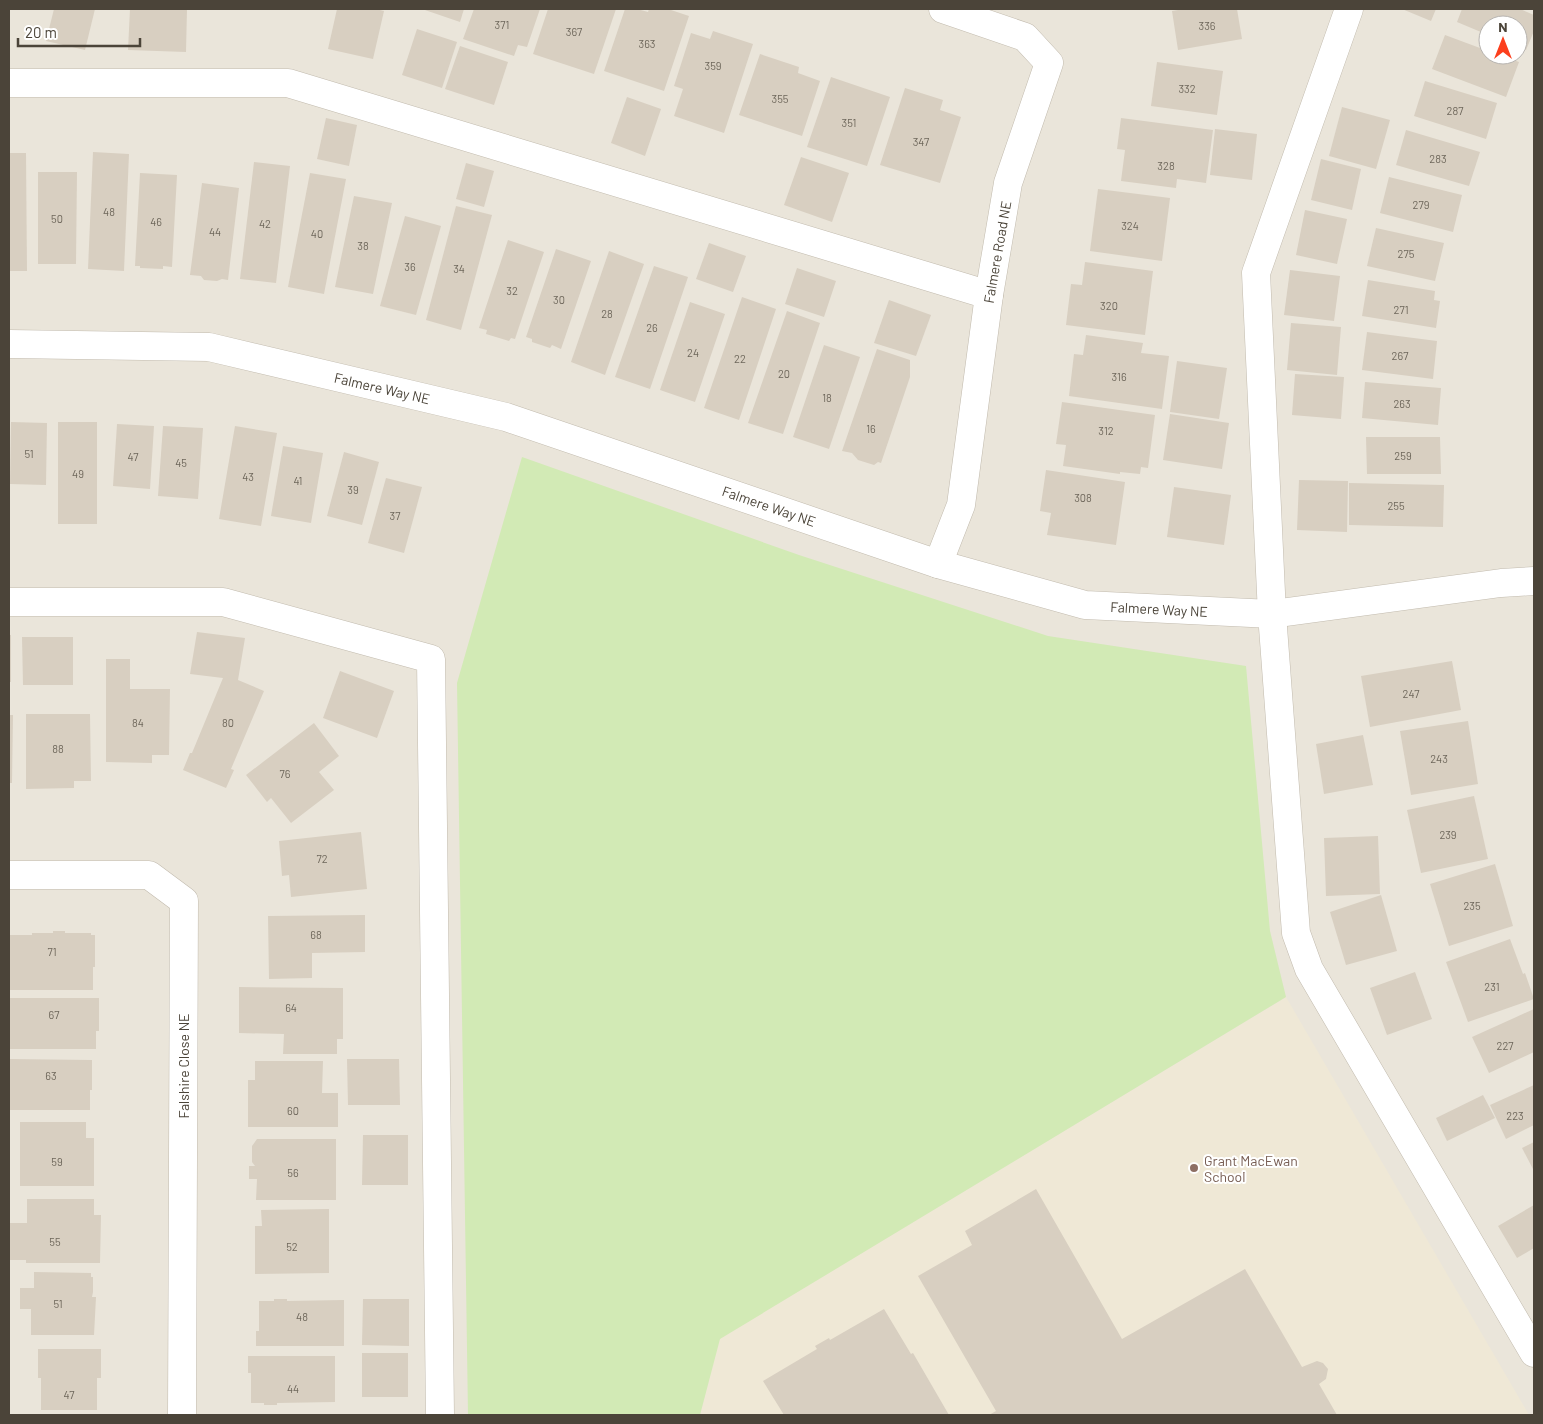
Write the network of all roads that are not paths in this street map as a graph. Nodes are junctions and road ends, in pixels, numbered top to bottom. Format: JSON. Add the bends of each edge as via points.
{"nodes":[{"id":1,"x":943,"y":9,"type":"edge"},
{"id":2,"x":1349,"y":9,"type":"edge"},
{"id":3,"x":9,"y":83,"type":"edge"},
{"id":4,"x":989,"y":295,"type":"junction"},
{"id":5,"x":9,"y":344,"type":"edge"},
{"id":6,"x":938,"y":564,"type":"junction"},
{"id":7,"x":1534,"y":581,"type":"edge"},
{"id":8,"x":9,"y":602,"type":"edge"},
{"id":9,"x":1272,"y":614,"type":"junction"},
{"id":10,"x":9,"y":875,"type":"edge"},
{"id":11,"x":1534,"y":1353,"type":"edge"},
{"id":12,"x":182,"y":1415,"type":"edge"},
{"id":13,"x":440,"y":1415,"type":"edge"}],
"edges":[{"from":1,"to":4,"type":"street","name":"Falmere Road NE","via":[[1026,37],[1049,63],[1008,184]]},
{"from":2,"to":9,"type":"street","via":[[1256,272]]},
{"from":3,"to":4,"type":"street","via":[[288,83]]},
{"from":4,"to":6,"type":"street","name":"Falmere Road NE","via":[[961,505]]},
{"from":5,"to":6,"type":"street","name":"Falmere Way NE","via":[[209,347],[506,417]]},
{"from":6,"to":9,"type":"street","name":"Falmere Way NE","via":[[1084,605]]},
{"from":7,"to":9,"type":"street","name":"Falmere Way NE"},
{"from":8,"to":13,"type":"street","via":[[223,602],[431,659]]},
{"from":9,"to":11,"type":"street","via":[[1296,933],[1309,969]]},
{"from":10,"to":12,"type":"street","name":"Falshire Close NE","via":[[149,875],[184,901]]}]}
